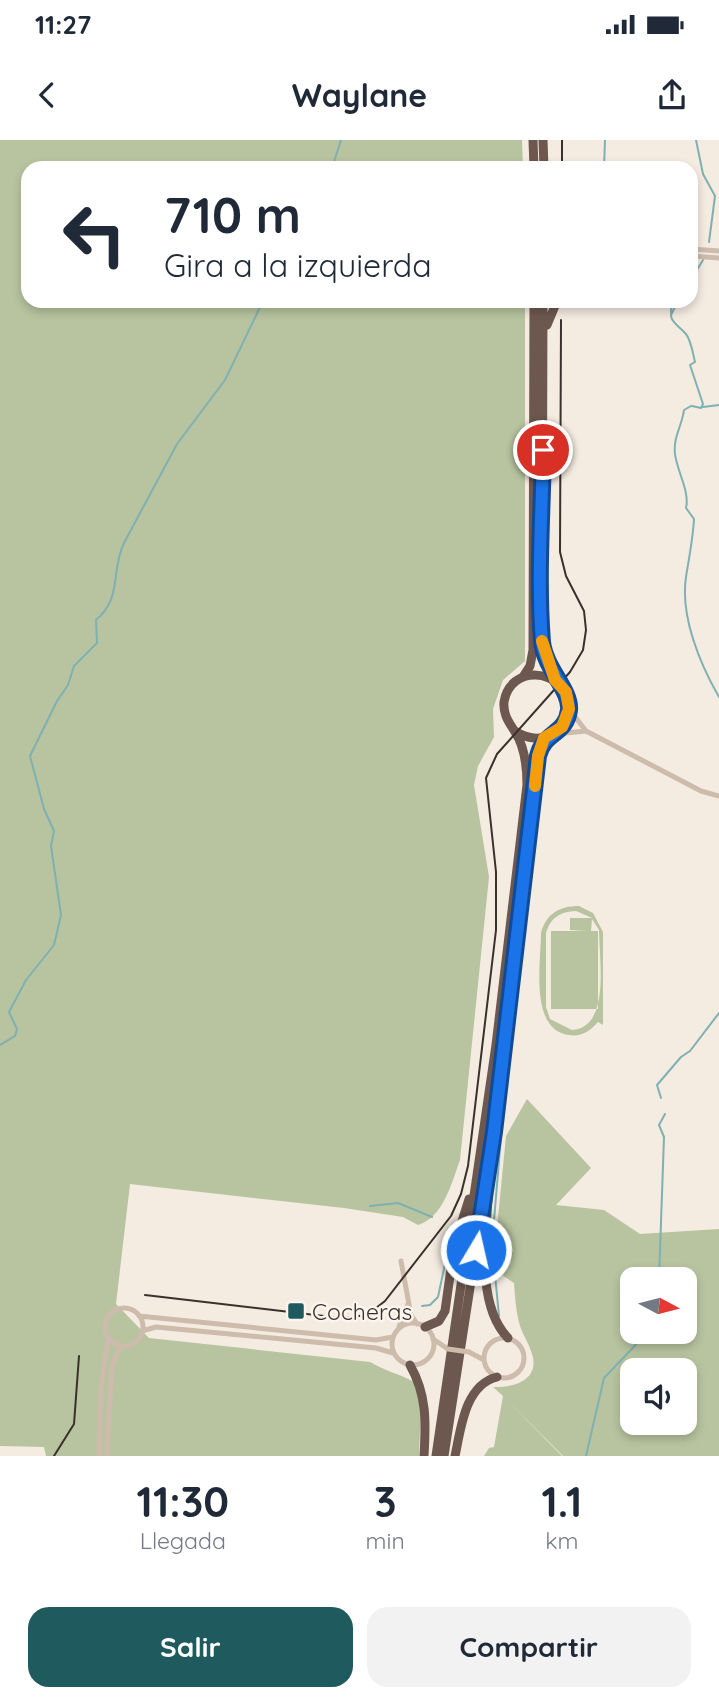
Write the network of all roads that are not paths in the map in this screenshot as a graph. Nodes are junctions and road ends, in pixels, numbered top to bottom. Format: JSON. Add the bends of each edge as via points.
{"nodes":[{"id":1,"x":533,"y":140,"type":"edge"},
{"id":2,"x":543,"y":140,"type":"edge"},
{"id":3,"x":534,"y":161,"type":"edge"},
{"id":4,"x":544,"y":161,"type":"edge"},
{"id":5,"x":698,"y":250,"type":"edge"},
{"id":6,"x":719,"y":251,"type":"edge"},
{"id":7,"x":698,"y":256,"type":"edge"},
{"id":8,"x":719,"y":258,"type":"edge"},
{"id":9,"x":534,"y":308,"type":"edge"},
{"id":10,"x":543,"y":308,"type":"edge"},
{"id":11,"x":552,"y":308,"type":"edge"},
{"id":12,"x":544,"y":340,"type":"junction"},
{"id":13,"x":523,"y":677,"type":"junction"},
{"id":14,"x":555,"y":680,"type":"junction"},
{"id":15,"x":569,"y":709,"type":"junction"},
{"id":16,"x":515,"y":731,"type":"junction"},
{"id":17,"x":586,"y":731,"type":"junction"},
{"id":18,"x":555,"y":734,"type":"junction"},
{"id":19,"x":544,"y":738,"type":"junction"},
{"id":20,"x":719,"y":796,"type":"edge"},
{"id":21,"x":494,"y":1132,"type":"junction"},
{"id":22,"x":477,"y":1170,"type":"junction"},
{"id":23,"x":401,"y":1261,"type":"dead end"},
{"id":24,"x":408,"y":1304,"type":"junction"},
{"id":25,"x":139,"y":1316,"type":"junction"},
{"id":26,"x":421,"y":1326,"type":"junction"},
{"id":27,"x":399,"y":1328,"type":"junction"},
{"id":28,"x":142,"y":1331,"type":"junction"},
{"id":29,"x":107,"y":1337,"type":"junction"},
{"id":30,"x":393,"y":1337,"type":"junction"},
{"id":31,"x":508,"y":1338,"type":"junction"},
{"id":32,"x":433,"y":1339,"type":"junction"},
{"id":33,"x":121,"y":1346,"type":"junction"},
{"id":34,"x":448,"y":1349,"type":"junction"},
{"id":35,"x":485,"y":1350,"type":"junction"},
{"id":36,"x":469,"y":1352,"type":"junction"},
{"id":37,"x":393,"y":1353,"type":"junction"},
{"id":38,"x":431,"y":1353,"type":"junction"},
{"id":39,"x":484,"y":1360,"type":"junction"},
{"id":40,"x":410,"y":1365,"type":"junction"},
{"id":41,"x":497,"y":1377,"type":"junction"},
{"id":42,"x":99,"y":1456,"type":"edge"},
{"id":43,"x":107,"y":1456,"type":"edge"},
{"id":44,"x":424,"y":1456,"type":"edge"},
{"id":45,"x":436,"y":1456,"type":"edge"},
{"id":46,"x":444,"y":1456,"type":"edge"},
{"id":47,"x":456,"y":1456,"type":"edge"}],
"edges":[{"from":1,"to":3,"type":"highway"},
{"from":2,"to":4,"type":"highway"},
{"from":5,"to":6,"type":"street"},
{"from":7,"to":8,"type":"street"},
{"from":9,"to":13,"type":"highway","via":[[533,650]]},
{"from":10,"to":12,"type":"highway"},
{"from":11,"to":12,"type":"highway"},
{"from":12,"to":14,"type":"highway","via":[[542,640]]},
{"from":13,"to":14,"type":"highway","via":[[539,674]]},
{"from":13,"to":16,"type":"highway","via":[[511,687],[505,702],[506,718]]},
{"from":14,"to":15,"type":"highway","via":[[566,692]]},
{"from":15,"to":17,"type":"street"},
{"from":15,"to":18,"type":"highway"},
{"from":16,"to":19,"type":"highway","via":[[529,738]]},
{"from":16,"to":22,"type":"highway","via":[[527,785]]},
{"from":17,"to":18,"type":"street"},
{"from":17,"to":20,"type":"street"},
{"from":18,"to":19,"type":"highway"},
{"from":19,"to":21,"type":"highway","via":[[538,756]]},
{"from":21,"to":31,"type":"highway","via":[[488,1278],[492,1316]]},
{"from":21,"to":46,"type":"highway"},
{"from":22,"to":26,"type":"highway","via":[[454,1247],[444,1315]]},
{"from":22,"to":45,"type":"highway"},
{"from":23,"to":24,"type":"street"},
{"from":24,"to":26,"type":"street"},
{"from":24,"to":27,"type":"street"},
{"from":25,"to":28,"type":"street"},
{"from":25,"to":29,"type":"street","via":[[131,1309],[114,1311],[106,1320]]},
{"from":25,"to":30,"type":"street","via":[[376,1340]]},
{"from":26,"to":27,"type":"street"},
{"from":26,"to":32,"type":"street"},
{"from":27,"to":30,"type":"street"},
{"from":28,"to":33,"type":"street","via":[[132,1344]]},
{"from":28,"to":37,"type":"street","via":[[156,1327]]},
{"from":29,"to":33,"type":"street"},
{"from":29,"to":42,"type":"street"},
{"from":30,"to":37,"type":"street"},
{"from":31,"to":35,"type":"street","via":[[495,1340]]},
{"from":31,"to":41,"type":"street","via":[[521,1347],[523,1365],[510,1378]]},
{"from":32,"to":34,"type":"street"},
{"from":32,"to":38,"type":"street"},
{"from":33,"to":43,"type":"street","via":[[111,1365]]},
{"from":34,"to":36,"type":"street","bridge":true},
{"from":34,"to":38,"type":"street"},
{"from":35,"to":36,"type":"street"},
{"from":35,"to":39,"type":"street"},
{"from":36,"to":39,"type":"street"},
{"from":37,"to":40,"type":"street"},
{"from":38,"to":40,"type":"street","via":[[423,1363]]},
{"from":39,"to":41,"type":"street"},
{"from":40,"to":44,"type":"highway","via":[[425,1407]]},
{"from":41,"to":47,"type":"highway","via":[[475,1390]]}]}
